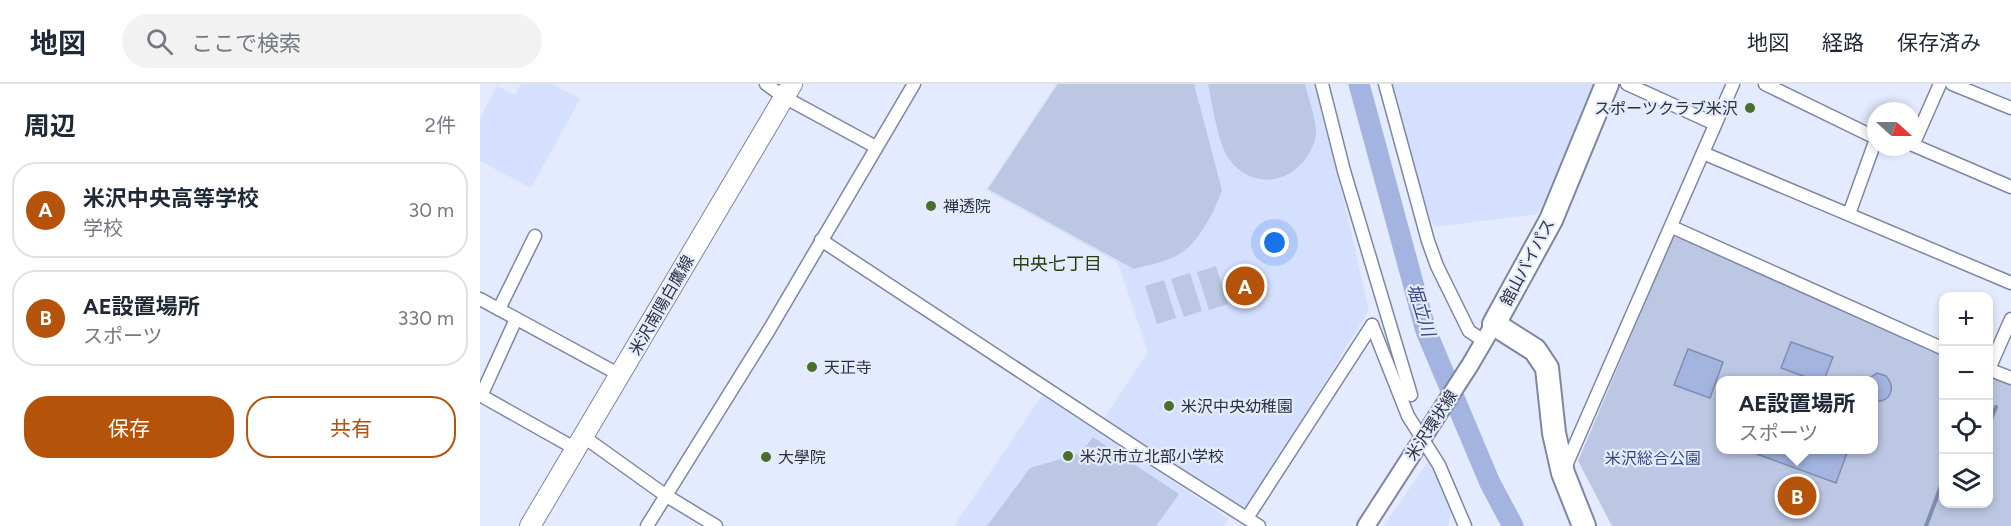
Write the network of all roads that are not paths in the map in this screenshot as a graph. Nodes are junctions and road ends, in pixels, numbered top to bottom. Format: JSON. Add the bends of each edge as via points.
{"nodes":[{"id":1,"x":766,"y":84,"type":"edge"},
{"id":2,"x":914,"y":84,"type":"edge"},
{"id":3,"x":1322,"y":84,"type":"edge"},
{"id":4,"x":1385,"y":84,"type":"edge"},
{"id":5,"x":1608,"y":84,"type":"edge"},
{"id":6,"x":1627,"y":84,"type":"edge"},
{"id":7,"x":1733,"y":84,"type":"edge"},
{"id":8,"x":1765,"y":84,"type":"edge"},
{"id":9,"x":1940,"y":84,"type":"edge"},
{"id":10,"x":1952,"y":84,"type":"edge"},
{"id":11,"x":788,"y":90,"type":"edge"},
{"id":12,"x":2011,"y":108,"type":"edge"},
{"id":13,"x":1715,"y":124,"type":"junction"},
{"id":14,"x":1867,"y":134,"type":"edge"},
{"id":15,"x":876,"y":147,"type":"junction"},
{"id":16,"x":1703,"y":153,"type":"junction"},
{"id":17,"x":1870,"y":156,"type":"edge"},
{"id":18,"x":2011,"y":187,"type":"edge"},
{"id":19,"x":1849,"y":214,"type":"junction"},
{"id":20,"x":1671,"y":227,"type":"junction"},
{"id":21,"x":535,"y":236,"type":"dead end"},
{"id":22,"x":821,"y":240,"type":"junction"},
{"id":23,"x":2011,"y":283,"type":"edge"},
{"id":24,"x":480,"y":299,"type":"edge"},
{"id":25,"x":499,"y":309,"type":"junction"},
{"id":26,"x":516,"y":319,"type":"junction"},
{"id":27,"x":2011,"y":320,"type":"edge"},
{"id":28,"x":1489,"y":333,"type":"junction"},
{"id":29,"x":1939,"y":347,"type":"edge"},
{"id":30,"x":1993,"y":360,"type":"edge"},
{"id":31,"x":1993,"y":371,"type":"edge"},
{"id":32,"x":620,"y":375,"type":"junction"},
{"id":33,"x":2011,"y":378,"type":"edge"},
{"id":34,"x":481,"y":395,"type":"edge"},
{"id":35,"x":1411,"y":395,"type":"dead end"},
{"id":36,"x":1423,"y":437,"type":"junction"},
{"id":37,"x":580,"y":443,"type":"junction"},
{"id":38,"x":1563,"y":473,"type":"junction"},
{"id":39,"x":665,"y":495,"type":"junction"},
{"id":40,"x":1247,"y":518,"type":"junction"},
{"id":41,"x":530,"y":526,"type":"edge"},
{"id":42,"x":647,"y":526,"type":"edge"},
{"id":43,"x":716,"y":526,"type":"edge"},
{"id":44,"x":1259,"y":526,"type":"edge"},
{"id":45,"x":1366,"y":526,"type":"edge"},
{"id":46,"x":1466,"y":526,"type":"edge"},
{"id":47,"x":1584,"y":526,"type":"edge"}],
"edges":[{"from":1,"to":11,"type":"street"},
{"from":2,"to":15,"type":"street"},
{"from":3,"to":35,"type":"street"},
{"from":4,"to":28,"type":"street","via":[[1437,266],[1469,331]]},
{"from":5,"to":28,"type":"highway","name":"舘山バイパス","via":[[1551,220]]},
{"from":6,"to":13,"type":"street"},
{"from":7,"to":13,"type":"street"},
{"from":8,"to":14,"type":"street"},
{"from":9,"to":18,"type":"street","via":[[1913,145]]},
{"from":10,"to":12,"type":"street"},
{"from":11,"to":15,"type":"street"},
{"from":11,"to":32,"type":"main road","name":"米沢南陽白鷹線"},
{"from":13,"to":16,"type":"street"},
{"from":15,"to":22,"type":"street"},
{"from":16,"to":19,"type":"street"},
{"from":16,"to":20,"type":"street"},
{"from":17,"to":19,"type":"street"},
{"from":19,"to":23,"type":"street"},
{"from":20,"to":29,"type":"street"},
{"from":20,"to":38,"type":"street"},
{"from":21,"to":25,"type":"street"},
{"from":22,"to":39,"type":"street"},
{"from":22,"to":40,"type":"street"},
{"from":24,"to":25,"type":"street"},
{"from":25,"to":26,"type":"street"},
{"from":26,"to":32,"type":"street"},
{"from":26,"to":34,"type":"street"},
{"from":27,"to":30,"type":"street"},
{"from":28,"to":36,"type":"main road","name":"米沢環状線"},
{"from":28,"to":38,"type":"highway","name":"舘山バイパス","via":[[1535,350],[1547,368]]},
{"from":31,"to":33,"type":"street"},
{"from":32,"to":37,"type":"main road","name":"米沢南陽白鷹線"},
{"from":34,"to":37,"type":"street"},
{"from":36,"to":40,"type":"street","via":[[1408,416],[1372,325]]},
{"from":36,"to":45,"type":"main road","name":"米沢環状線"},
{"from":36,"to":46,"type":"street"},
{"from":37,"to":39,"type":"street"},
{"from":37,"to":41,"type":"main road","name":"米沢南陽白鷹線"},
{"from":38,"to":47,"type":"highway","name":"舘山バイパス"},
{"from":39,"to":42,"type":"street"},
{"from":39,"to":43,"type":"street"},
{"from":40,"to":44,"type":"street"}]}
